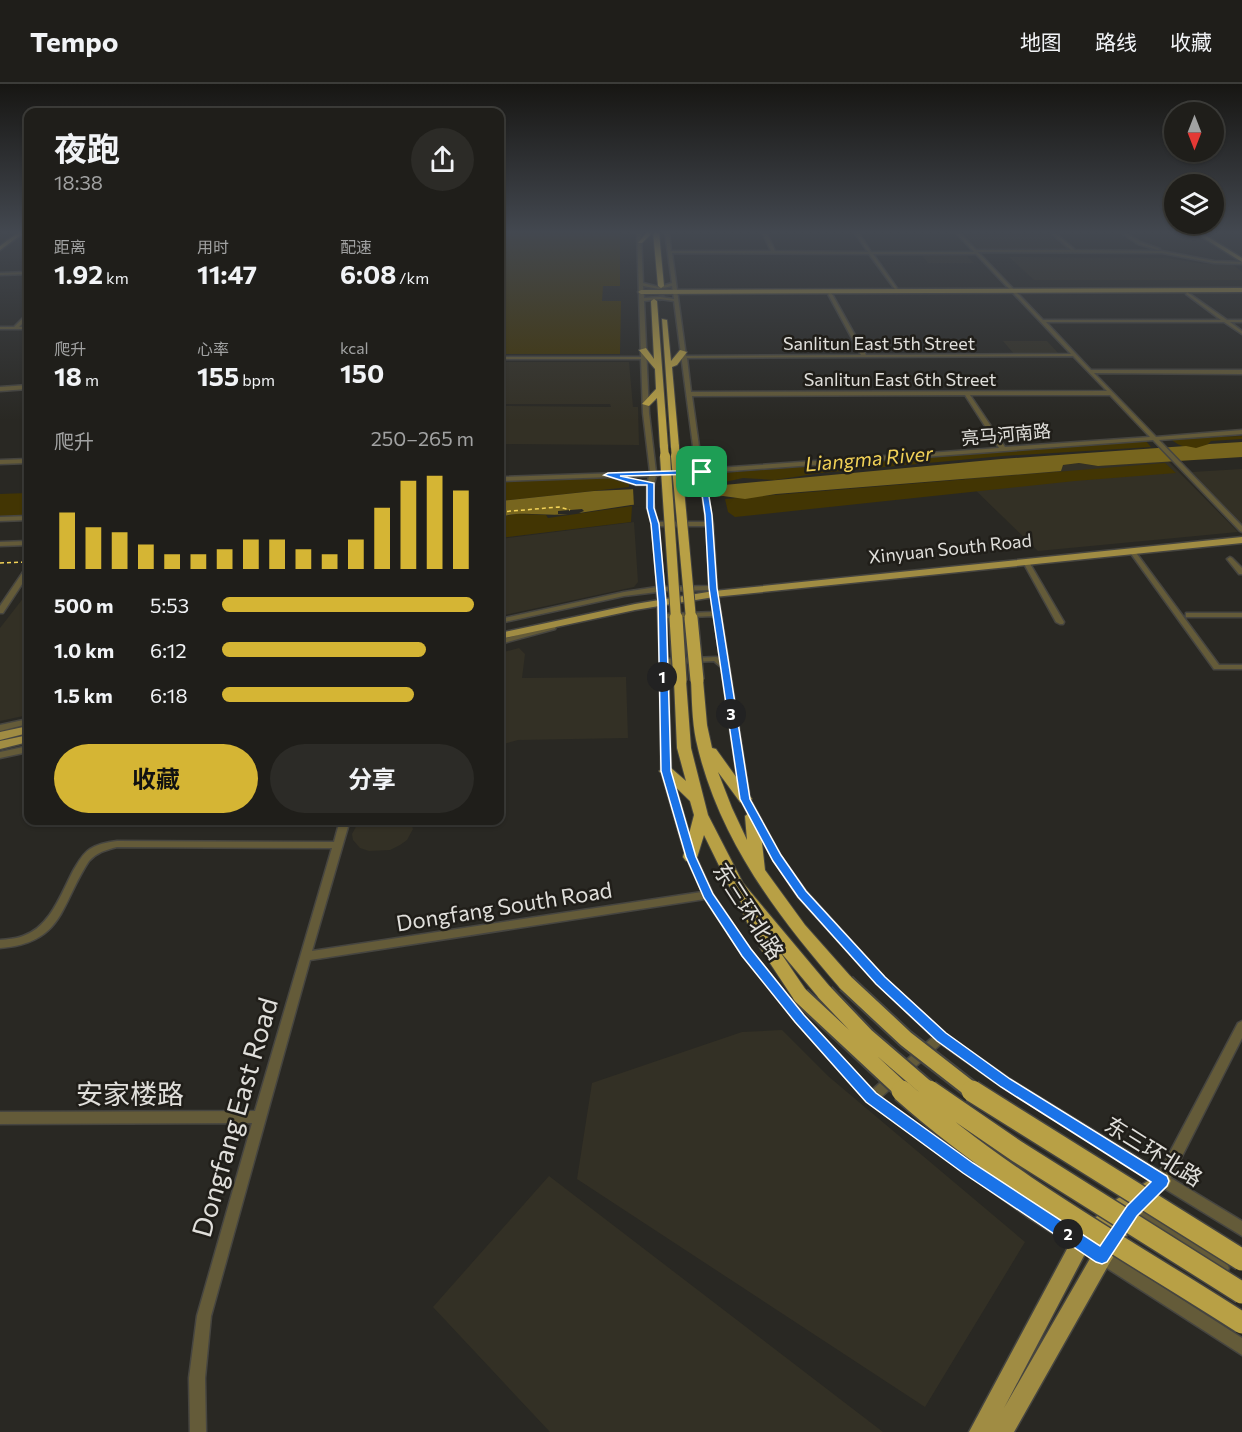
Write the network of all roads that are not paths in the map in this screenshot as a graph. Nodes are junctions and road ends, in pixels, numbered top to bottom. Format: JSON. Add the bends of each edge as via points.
{"nodes":[{"id":1,"x":641,"y":295,"type":"joint"},
{"id":2,"x":675,"y":295,"type":"junction"},
{"id":3,"x":680,"y":295,"type":"edge"},
{"id":4,"x":689,"y":295,"type":"edge"},
{"id":5,"x":830,"y":295,"type":"edge"},
{"id":6,"x":1018,"y":295,"type":"edge"},
{"id":7,"x":1189,"y":295,"type":"edge"},
{"id":8,"x":24,"y":320,"type":"edge"},
{"id":9,"x":1042,"y":321,"type":"junction"},
{"id":10,"x":1225,"y":321,"type":"junction"},
{"id":11,"x":1242,"y":321,"type":"edge"},
{"id":12,"x":0,"y":328,"type":"edge"},
{"id":13,"x":15,"y":328,"type":"junction"},
{"id":14,"x":24,"y":328,"type":"edge"},
{"id":15,"x":1242,"y":333,"type":"edge"},
{"id":16,"x":643,"y":354,"type":"junction"},
{"id":17,"x":683,"y":355,"type":"junction"},
{"id":18,"x":1075,"y":355,"type":"junction"},
{"id":19,"x":864,"y":356,"type":"junction"},
{"id":20,"x":504,"y":358,"type":"edge"},
{"id":21,"x":669,"y":365,"type":"junction"},
{"id":22,"x":658,"y":368,"type":"junction"},
{"id":23,"x":1090,"y":371,"type":"junction"},
{"id":24,"x":1242,"y":372,"type":"edge"},
{"id":25,"x":24,"y":387,"type":"edge"},
{"id":26,"x":0,"y":389,"type":"edge"},
{"id":27,"x":659,"y":391,"type":"junction"},
{"id":28,"x":1111,"y":393,"type":"junction"},
{"id":29,"x":688,"y":394,"type":"junction"},
{"id":30,"x":967,"y":394,"type":"junction"},
{"id":31,"x":646,"y":404,"type":"junction"},
{"id":32,"x":1242,"y":432,"type":"edge"},
{"id":33,"x":1153,"y":437,"type":"junction"},
{"id":34,"x":670,"y":447,"type":"junction"},
{"id":35,"x":1003,"y":449,"type":"junction"},
{"id":36,"x":24,"y":461,"type":"edge"},
{"id":37,"x":0,"y":462,"type":"edge"},
{"id":38,"x":702,"y":472,"type":"junction"},
{"id":39,"x":653,"y":474,"type":"junction"},
{"id":40,"x":608,"y":475,"type":"junction"},
{"id":41,"x":504,"y":479,"type":"edge"},
{"id":42,"x":650,"y":484,"type":"junction"},
{"id":43,"x":24,"y":518,"type":"edge"},
{"id":44,"x":0,"y":519,"type":"edge"},
{"id":45,"x":710,"y":524,"type":"junction"},
{"id":46,"x":655,"y":528,"type":"junction"},
{"id":47,"x":1242,"y":532,"type":"edge"},
{"id":48,"x":1242,"y":540,"type":"edge"},
{"id":49,"x":24,"y":543,"type":"edge"},
{"id":50,"x":0,"y":544,"type":"edge"},
{"id":51,"x":1132,"y":551,"type":"junction"},
{"id":52,"x":1230,"y":559,"type":"dead end"},
{"id":53,"x":1026,"y":562,"type":"junction"},
{"id":54,"x":1242,"y":572,"type":"edge"},
{"id":55,"x":24,"y":578,"type":"edge"},
{"id":56,"x":713,"y":591,"type":"junction"},
{"id":57,"x":666,"y":595,"type":"junction"},
{"id":58,"x":0,"y":611,"type":"edge"},
{"id":59,"x":717,"y":614,"type":"junction"},
{"id":60,"x":1189,"y":615,"type":"dead end"},
{"id":61,"x":1242,"y":615,"type":"edge"},
{"id":62,"x":662,"y":616,"type":"junction"},
{"id":63,"x":504,"y":620,"type":"edge"},
{"id":64,"x":566,"y":622,"type":"junction"},
{"id":65,"x":1060,"y":622,"type":"dead end"},
{"id":66,"x":504,"y":627,"type":"edge"},
{"id":67,"x":504,"y":635,"type":"edge"},
{"id":68,"x":504,"y":641,"type":"edge"},
{"id":69,"x":723,"y":665,"type":"junction"},
{"id":70,"x":1242,"y":667,"type":"edge"},
{"id":71,"x":662,"y":669,"type":"junction"},
{"id":72,"x":24,"y":723,"type":"edge"},
{"id":73,"x":0,"y":728,"type":"edge"},
{"id":74,"x":24,"y":731,"type":"edge"},
{"id":75,"x":0,"y":736,"type":"edge"},
{"id":76,"x":24,"y":740,"type":"edge"},
{"id":77,"x":703,"y":740,"type":"junction"},
{"id":78,"x":0,"y":745,"type":"edge"},
{"id":79,"x":24,"y":750,"type":"edge"},
{"id":80,"x":0,"y":755,"type":"edge"},
{"id":81,"x":666,"y":771,"type":"junction"},
{"id":82,"x":695,"y":799,"type":"junction"},
{"id":83,"x":745,"y":799,"type":"junction"},
{"id":84,"x":701,"y":815,"type":"junction"},
{"id":85,"x":752,"y":816,"type":"junction"},
{"id":86,"x":344,"y":825,"type":"edge"},
{"id":87,"x":338,"y":844,"type":"junction"},
{"id":88,"x":691,"y":857,"type":"junction"},
{"id":89,"x":758,"y":876,"type":"junction"},
{"id":90,"x":737,"y":885,"type":"junction"},
{"id":91,"x":708,"y":896,"type":"junction"},
{"id":92,"x":0,"y":944,"type":"edge"},
{"id":93,"x":305,"y":956,"type":"junction"},
{"id":94,"x":1242,"y":1026,"type":"edge"},
{"id":95,"x":941,"y":1037,"type":"junction"},
{"id":96,"x":871,"y":1098,"type":"junction"},
{"id":97,"x":259,"y":1117,"type":"junction"},
{"id":98,"x":0,"y":1118,"type":"edge"},
{"id":99,"x":1162,"y":1181,"type":"junction"},
{"id":100,"x":1128,"y":1208,"type":"junction"},
{"id":101,"x":1242,"y":1229,"type":"edge"},
{"id":102,"x":1081,"y":1242,"type":"junction"},
{"id":103,"x":1102,"y":1257,"type":"junction"},
{"id":104,"x":1242,"y":1260,"type":"edge"},
{"id":105,"x":1242,"y":1281,"type":"edge"},
{"id":106,"x":1242,"y":1293,"type":"edge"},
{"id":107,"x":1242,"y":1323,"type":"edge"},
{"id":108,"x":1242,"y":1347,"type":"edge"},
{"id":109,"x":198,"y":1432,"type":"edge"},
{"id":110,"x":980,"y":1432,"type":"edge"},
{"id":111,"x":1002,"y":1432,"type":"edge"}],
"edges":[{"from":1,"to":2,"type":"main road"},
{"from":1,"to":16,"type":"street"},
{"from":2,"to":3,"type":"main road"},
{"from":2,"to":4,"type":"main road"},
{"from":2,"to":17,"type":"street","name":"东三环北路"},
{"from":5,"to":19,"type":"street"},
{"from":6,"to":9,"type":"street"},
{"from":7,"to":10,"type":"street"},
{"from":8,"to":13,"type":"street"},
{"from":9,"to":10,"type":"street"},
{"from":9,"to":18,"type":"street"},
{"from":10,"to":11,"type":"street"},
{"from":10,"to":15,"type":"street"},
{"from":12,"to":13,"type":"street"},
{"from":13,"to":14,"type":"street"},
{"from":16,"to":20,"type":"street"},
{"from":16,"to":22,"type":"highway"},
{"from":16,"to":31,"type":"street"},
{"from":17,"to":19,"type":"street","name":"Sanlitun East 5th Street"},
{"from":17,"to":21,"type":"highway"},
{"from":17,"to":29,"type":"street","name":"东三环北路"},
{"from":18,"to":19,"type":"street","name":"Sanlitun East 5th Street"},
{"from":18,"to":23,"type":"street"},
{"from":21,"to":22,"type":"highway","via":[[658,301]]},
{"from":21,"to":34,"type":"highway"},
{"from":22,"to":27,"type":"highway"},
{"from":23,"to":24,"type":"street"},
{"from":23,"to":28,"type":"street"},
{"from":25,"to":26,"type":"street"},
{"from":27,"to":31,"type":"highway"},
{"from":27,"to":34,"type":"highway"},
{"from":28,"to":30,"type":"street","name":"Sanlitun East 6th Street"},
{"from":28,"to":33,"type":"street"},
{"from":29,"to":30,"type":"street","name":"Sanlitun East 6th Street"},
{"from":29,"to":38,"type":"street","name":"东三环北路"},
{"from":30,"to":35,"type":"street"},
{"from":31,"to":39,"type":"street"},
{"from":32,"to":33,"type":"street","name":"亮马河南路"},
{"from":33,"to":35,"type":"street","name":"亮马河南路"},
{"from":33,"to":47,"type":"street"},
{"from":34,"to":77,"type":"highway","bridge":true},
{"from":34,"to":82,"type":"highway","bridge":true,"via":[[684,748]]},
{"from":35,"to":38,"type":"street","name":"亮马河南路"},
{"from":36,"to":37,"type":"street"},
{"from":38,"to":39,"type":"street","name":"亮马河南路"},
{"from":38,"to":45,"type":"street","name":"东三环北路"},
{"from":39,"to":40,"type":"street","name":"亮马河南路"},
{"from":39,"to":42,"type":"street"},
{"from":40,"to":41,"type":"street","name":"亮马河南路"},
{"from":40,"to":42,"type":"street"},
{"from":42,"to":46,"type":"street"},
{"from":43,"to":44,"type":"street"},
{"from":45,"to":46,"type":"street"},
{"from":45,"to":56,"type":"street","name":"东三环北路"},
{"from":46,"to":57,"type":"street","name":"东三环北路","via":[[666,540]]},
{"from":47,"to":56,"type":"main road","name":"Xinyuan South Road"},
{"from":48,"to":51,"type":"main road","name":"Xinyuan South Road"},
{"from":49,"to":50,"type":"street"},
{"from":51,"to":53,"type":"main road","name":"Xinyuan South Road"},
{"from":51,"to":70,"type":"street","via":[[1217,667]]},
{"from":52,"to":54,"type":"street"},
{"from":53,"to":56,"type":"main road","name":"Xinyuan South Road"},
{"from":53,"to":65,"type":"street"},
{"from":55,"to":58,"type":"street"},
{"from":56,"to":57,"type":"main road"},
{"from":56,"to":59,"type":"street","name":"东三环北路"},
{"from":57,"to":62,"type":"street","name":"东三环北路"},
{"from":57,"to":63,"type":"street","via":[[624,594]]},
{"from":57,"to":64,"type":"main road"},
{"from":57,"to":66,"type":"main road"},
{"from":59,"to":62,"type":"street"},
{"from":59,"to":69,"type":"street","name":"东三环北路"},
{"from":60,"to":61,"type":"street"},
{"from":62,"to":71,"type":"street","name":"东三环北路"},
{"from":64,"to":67,"type":"main road"},
{"from":64,"to":68,"type":"street"},
{"from":69,"to":71,"type":"street","via":[[716,659],[670,662]]},
{"from":69,"to":83,"type":"street","name":"东三环北路"},
{"from":71,"to":81,"type":"street","name":"东三环北路"},
{"from":72,"to":73,"type":"street"},
{"from":74,"to":75,"type":"main road"},
{"from":76,"to":78,"type":"main road"},
{"from":77,"to":83,"type":"highway"},
{"from":77,"to":89,"type":"highway","via":[[725,810]]},
{"from":79,"to":80,"type":"street"},
{"from":81,"to":82,"type":"highway"},
{"from":81,"to":88,"type":"street","name":"东三环北路"},
{"from":82,"to":84,"type":"highway"},
{"from":83,"to":85,"type":"street","name":"东三环北路"},
{"from":84,"to":88,"type":"highway"},
{"from":84,"to":90,"type":"highway"},
{"from":85,"to":89,"type":"highway"},
{"from":85,"to":95,"type":"street","name":"东三环北路","via":[[802,894],[881,981]]},
{"from":86,"to":87,"type":"street","name":"Dongfang East Road"},
{"from":87,"to":92,"type":"street","via":[[103,847],[85,859],[41,933],[16,944]]},
{"from":87,"to":93,"type":"street","name":"Dongfang East Road"},
{"from":88,"to":91,"type":"street","name":"东三环北路"},
{"from":89,"to":104,"type":"highway","bridge":true,"via":[[846,983],[906,1039],[975,1093]]},
{"from":90,"to":106,"type":"highway","bridge":true,"via":[[825,993],[866,1036],[932,1093]]},
{"from":90,"to":107,"type":"highway","bridge":true,"via":[[766,944],[801,996],[926,1112],[1001,1169]]},
{"from":91,"to":93,"type":"street","name":"Dongfang South Road"},
{"from":91,"to":96,"type":"street","name":"东三环北路","via":[[746,952],[800,1019]]},
{"from":93,"to":97,"type":"street","name":"Dongfang East Road"},
{"from":94,"to":99,"type":"street"},
{"from":95,"to":96,"type":"street"},
{"from":95,"to":99,"type":"street","name":"东三环北路","via":[[1006,1083]]},
{"from":96,"to":102,"type":"street","name":"东三环北路"},
{"from":97,"to":98,"type":"street","name":"安家楼路"},
{"from":97,"to":109,"type":"street","name":"Dongfang East Road","via":[[204,1316],[197,1378]]},
{"from":99,"to":100,"type":"main road"},
{"from":99,"to":101,"type":"street","name":"东三环北路"},
{"from":100,"to":102,"type":"main road"},
{"from":100,"to":103,"type":"main road"},
{"from":100,"to":105,"type":"street"},
{"from":102,"to":103,"type":"street","name":"东三环北路"},
{"from":102,"to":110,"type":"main road"},
{"from":103,"to":108,"type":"street","name":"东三环北路"},
{"from":103,"to":111,"type":"main road"}]}
